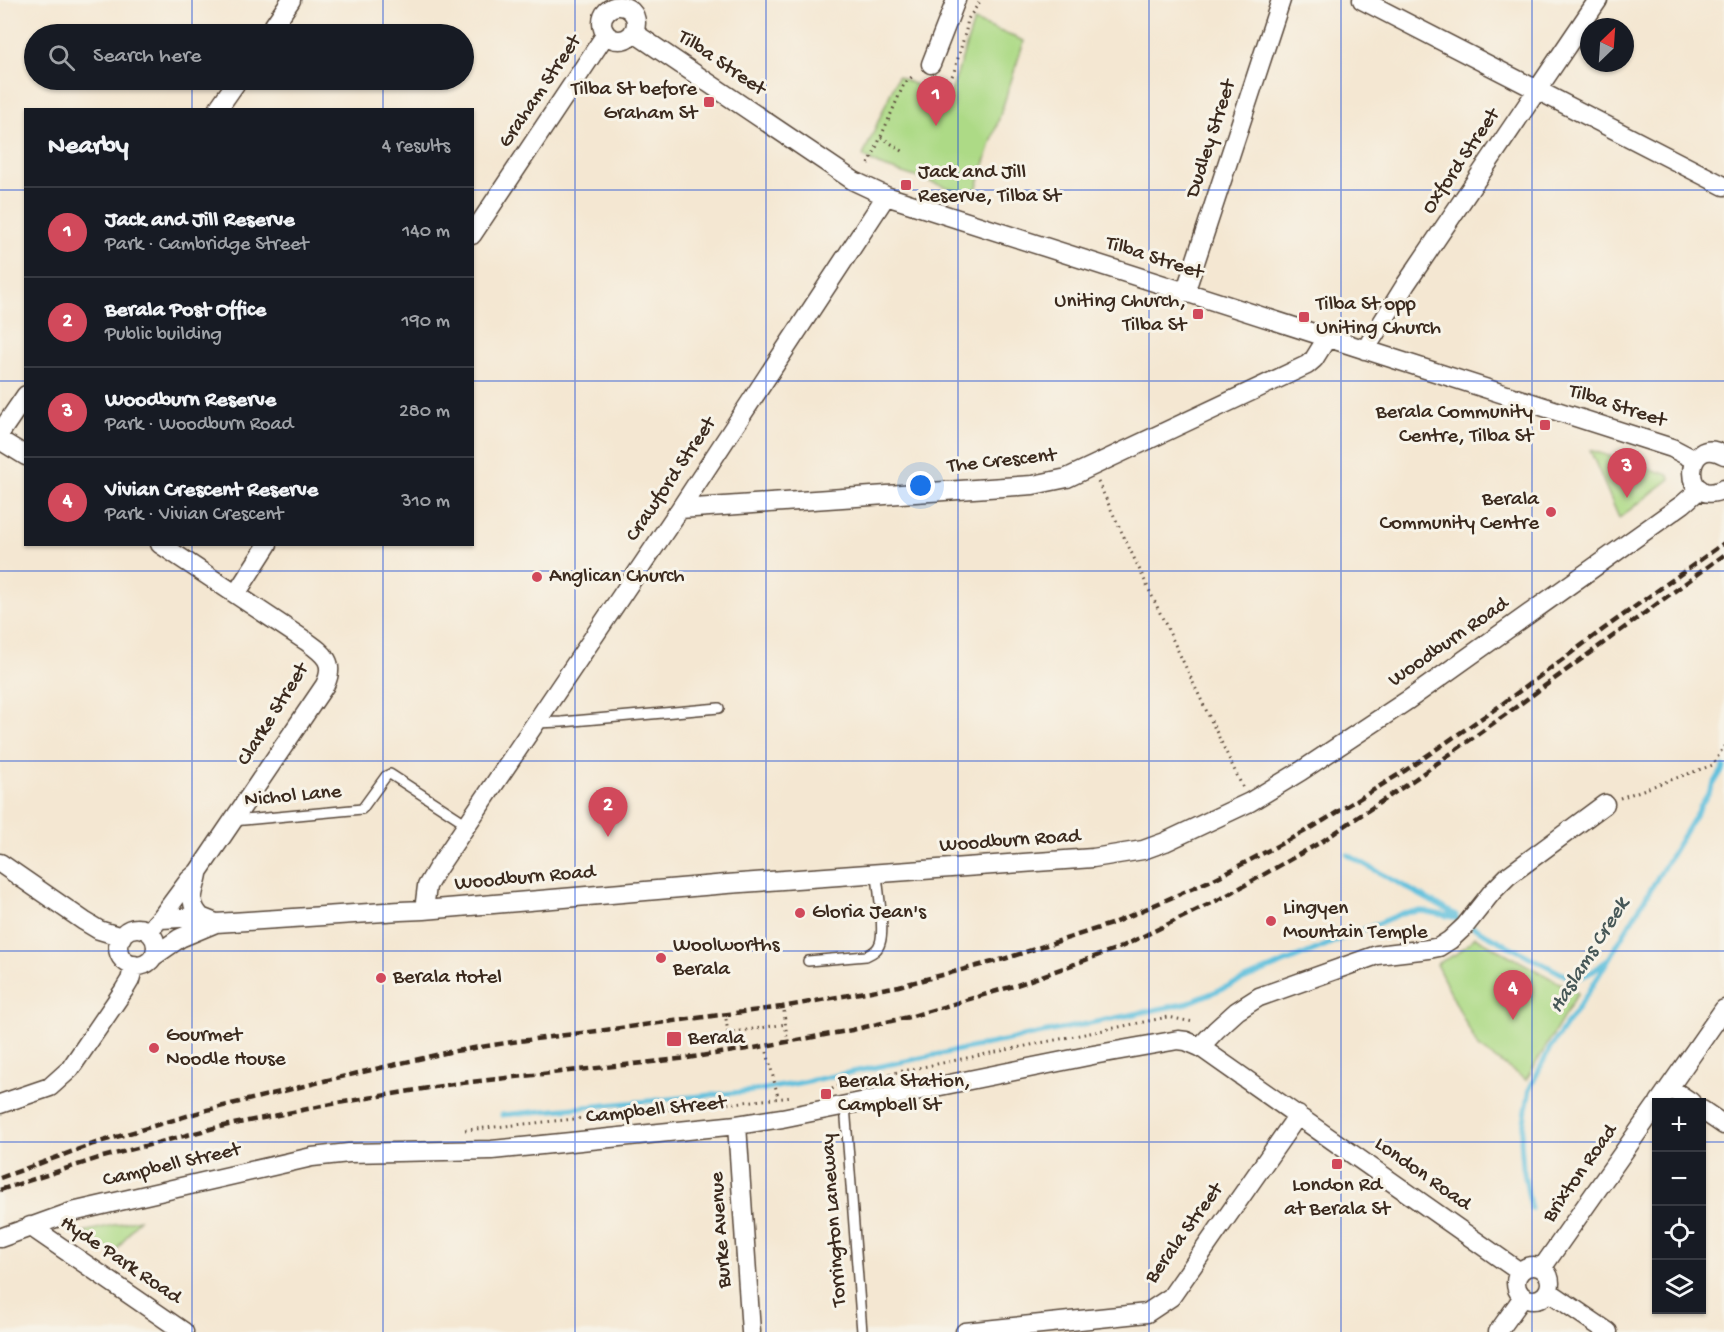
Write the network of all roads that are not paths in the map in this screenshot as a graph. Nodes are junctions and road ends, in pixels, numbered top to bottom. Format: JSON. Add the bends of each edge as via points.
{"nodes":[{"id":1,"x":291,"y":0,"type":"edge"},
{"id":2,"x":956,"y":0,"type":"edge"},
{"id":3,"x":1281,"y":0,"type":"edge"},
{"id":4,"x":1362,"y":0,"type":"edge"},
{"id":5,"x":1598,"y":0,"type":"edge"},
{"id":6,"x":627,"y":4,"type":"edge"},
{"id":7,"x":275,"y":24,"type":"edge"},
{"id":8,"x":633,"y":32,"type":"junction"},
{"id":9,"x":606,"y":34,"type":"junction"},
{"id":10,"x":931,"y":64,"type":"dead end"},
{"id":11,"x":230,"y":90,"type":"edge"},
{"id":12,"x":1537,"y":90,"type":"junction"},
{"id":13,"x":218,"y":108,"type":"edge"},
{"id":14,"x":1724,"y":186,"type":"edge"},
{"id":15,"x":886,"y":196,"type":"junction"},
{"id":16,"x":474,"y":232,"type":"edge"},
{"id":17,"x":1185,"y":292,"type":"junction"},
{"id":18,"x":1327,"y":338,"type":"junction"},
{"id":19,"x":1365,"y":350,"type":"junction"},
{"id":20,"x":24,"y":398,"type":"edge"},
{"id":21,"x":0,"y":433,"type":"edge"},
{"id":22,"x":0,"y":440,"type":"edge"},
{"id":23,"x":1722,"y":451,"type":"edge"},
{"id":24,"x":24,"y":455,"type":"edge"},
{"id":25,"x":1695,"y":460,"type":"junction"},
{"id":26,"x":1700,"y":489,"type":"junction"},
{"id":27,"x":1724,"y":489,"type":"edge"},
{"id":28,"x":680,"y":509,"type":"junction"},
{"id":29,"x":163,"y":546,"type":"edge"},
{"id":30,"x":267,"y":546,"type":"edge"},
{"id":31,"x":236,"y":594,"type":"junction"},
{"id":32,"x":719,"y":708,"type":"dead end"},
{"id":33,"x":535,"y":723,"type":"junction"},
{"id":34,"x":1605,"y":804,"type":"road end"},
{"id":35,"x":233,"y":821,"type":"junction"},
{"id":36,"x":467,"y":824,"type":"junction"},
{"id":37,"x":0,"y":863,"type":"edge"},
{"id":38,"x":198,"y":872,"type":"junction"},
{"id":39,"x":877,"y":874,"type":"junction"},
{"id":40,"x":424,"y":910,"type":"junction"},
{"id":41,"x":208,"y":920,"type":"junction"},
{"id":42,"x":154,"y":925,"type":"junction"},
{"id":43,"x":122,"y":937,"type":"junction"},
{"id":44,"x":154,"y":956,"type":"junction"},
{"id":45,"x":808,"y":961,"type":"dead end"},
{"id":46,"x":134,"y":965,"type":"junction"},
{"id":47,"x":1724,"y":1009,"type":"edge"},
{"id":48,"x":1200,"y":1047,"type":"junction"},
{"id":49,"x":1664,"y":1095,"type":"edge"},
{"id":50,"x":0,"y":1104,"type":"edge"},
{"id":51,"x":845,"y":1105,"type":"junction"},
{"id":52,"x":1652,"y":1112,"type":"edge"},
{"id":53,"x":1706,"y":1113,"type":"edge"},
{"id":54,"x":1298,"y":1115,"type":"junction"},
{"id":55,"x":737,"y":1125,"type":"junction"},
{"id":56,"x":1724,"y":1125,"type":"edge"},
{"id":57,"x":30,"y":1226,"type":"junction"},
{"id":58,"x":0,"y":1238,"type":"edge"},
{"id":59,"x":1542,"y":1268,"type":"junction"},
{"id":60,"x":1520,"y":1272,"type":"junction"},
{"id":61,"x":1548,"y":1291,"type":"junction"},
{"id":62,"x":1523,"y":1297,"type":"junction"},
{"id":63,"x":184,"y":1332,"type":"edge"},
{"id":64,"x":751,"y":1332,"type":"edge"},
{"id":65,"x":862,"y":1332,"type":"edge"},
{"id":66,"x":965,"y":1332,"type":"edge"},
{"id":67,"x":1498,"y":1332,"type":"edge"},
{"id":68,"x":1608,"y":1332,"type":"edge"}],
"edges":[{"from":1,"to":7,"type":"street"},
{"from":2,"to":10,"type":"street"},
{"from":3,"to":17,"type":"street","name":"Dudley Street"},
{"from":4,"to":12,"type":"street"},
{"from":5,"to":12,"type":"street","name":"Oxford Street"},
{"from":6,"to":8,"type":"street","via":[[636,20]]},
{"from":6,"to":9,"type":"street","via":[[607,11],[602,22]]},
{"from":8,"to":9,"type":"street","via":[[617,40]]},
{"from":8,"to":15,"type":"street","name":"Tilba Street","via":[[854,181]]},
{"from":9,"to":16,"type":"street","name":"Graham Street"},
{"from":11,"to":13,"type":"street"},
{"from":12,"to":14,"type":"street"},
{"from":12,"to":19,"type":"street","name":"Oxford Street"},
{"from":15,"to":17,"type":"street","name":"Tilba Street"},
{"from":15,"to":28,"type":"street","name":"Crawford Street"},
{"from":17,"to":18,"type":"street","name":"Tilba Street"},
{"from":18,"to":19,"type":"street","name":"Tilba Street"},
{"from":18,"to":28,"type":"street","name":"The Crescent","via":[[1307,365],[1067,478],[1033,485]]},
{"from":19,"to":25,"type":"street","name":"Tilba Street","via":[[1672,448]]},
{"from":20,"to":21,"type":"street"},
{"from":22,"to":24,"type":"street"},
{"from":23,"to":25,"type":"street","via":[[1706,452]]},
{"from":25,"to":26,"type":"street","via":[[1692,479]]},
{"from":26,"to":27,"type":"street","via":[[1712,493]]},
{"from":26,"to":39,"type":"street","name":"Woodburn Road","via":[[1408,700],[1301,771],[1250,802],[1165,842],[1120,855]]},
{"from":28,"to":33,"type":"street","name":"Crawford Street"},
{"from":29,"to":31,"type":"street","name":"Clarke Street"},
{"from":30,"to":31,"type":"street"},
{"from":31,"to":35,"type":"street","name":"Clarke Street","via":[[321,651],[327,659],[329,676]]},
{"from":32,"to":33,"type":"lane"},
{"from":33,"to":36,"type":"street","name":"Crawford Street"},
{"from":34,"to":48,"type":"street","via":[[1508,876],[1469,921],[1439,947],[1377,955],[1259,997],[1237,1011]]},
{"from":35,"to":36,"type":"lane","name":"Nichol Lane","via":[[362,809],[390,774]]},
{"from":35,"to":38,"type":"street","name":"Clarke Street"},
{"from":36,"to":40,"type":"street","name":"Crawford Street","via":[[427,886]]},
{"from":37,"to":43,"type":"street","via":[[84,921]]},
{"from":38,"to":41,"type":"street","name":"Clarke Street","via":[[192,903]]},
{"from":38,"to":42,"type":"street","name":"Clarke Street"},
{"from":39,"to":40,"type":"street","name":"Woodburn Road"},
{"from":39,"to":45,"type":"lane","via":[[882,933],[877,949],[866,956]]},
{"from":40,"to":41,"type":"street","name":"Woodburn Road"},
{"from":41,"to":42,"type":"street","name":"Woodburn Road"},
{"from":41,"to":44,"type":"street","name":"Woodburn Road"},
{"from":42,"to":43,"type":"street","via":[[132,929]]},
{"from":42,"to":44,"type":"street"},
{"from":43,"to":46,"type":"street","via":[[121,956]]},
{"from":44,"to":46,"type":"street","via":[[148,963]]},
{"from":46,"to":50,"type":"street","via":[[124,990],[70,1069],[50,1087]]},
{"from":47,"to":49,"type":"street"},
{"from":48,"to":51,"type":"street","name":"Campbell Street","via":[[1170,1040]]},
{"from":48,"to":54,"type":"street","name":"Campbell Street"},
{"from":51,"to":55,"type":"street","name":"Campbell Street"},
{"from":51,"to":65,"type":"lane","name":"Torrington Laneway"},
{"from":52,"to":59,"type":"street","name":"Brixton Road"},
{"from":53,"to":56,"type":"street"},
{"from":54,"to":60,"type":"street","name":"London Road"},
{"from":54,"to":66,"type":"street","name":"Berala Street","via":[[1171,1297],[1147,1313]]},
{"from":55,"to":57,"type":"street","name":"Campbell Street","via":[[492,1149],[330,1154],[72,1212]]},
{"from":55,"to":64,"type":"street","name":"Burke Avenue"},
{"from":57,"to":58,"type":"street","name":"Campbell Street"},
{"from":57,"to":63,"type":"street","name":"Hyde Park Road"},
{"from":59,"to":60,"type":"street","via":[[1529,1266]]},
{"from":59,"to":61,"type":"street","via":[[1550,1280]]},
{"from":60,"to":62,"type":"street","via":[[1516,1283]]},
{"from":61,"to":62,"type":"street","via":[[1537,1300]]},
{"from":61,"to":68,"type":"street"},
{"from":62,"to":67,"type":"street"}]}
